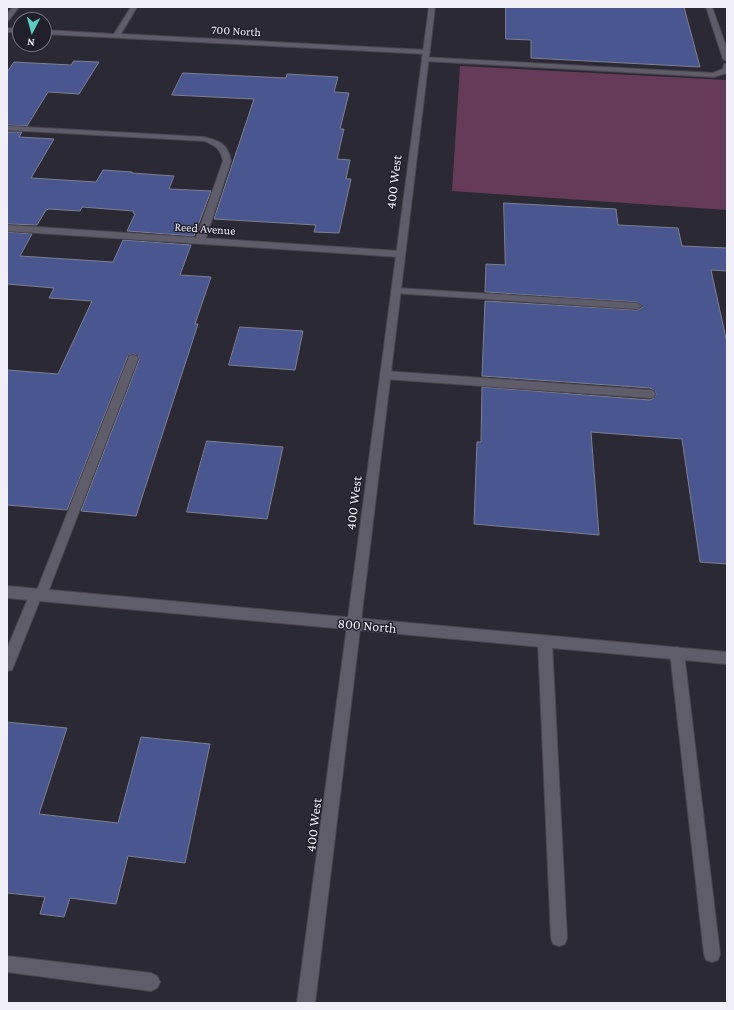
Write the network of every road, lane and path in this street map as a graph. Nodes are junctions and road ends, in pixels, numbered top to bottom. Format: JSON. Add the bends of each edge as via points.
{"nodes":[{"id":1,"x":16,"y":7,"type":"edge"},
{"id":2,"x":134,"y":7,"type":"edge"},
{"id":3,"x":432,"y":7,"type":"edge"},
{"id":4,"x":709,"y":7,"type":"edge"},
{"id":5,"x":7,"y":19,"type":"edge"},
{"id":6,"x":52,"y":32,"type":"edge"},
{"id":7,"x":116,"y":36,"type":"junction"},
{"id":8,"x":426,"y":55,"type":"junction"},
{"id":9,"x":727,"y":59,"type":"edge"},
{"id":10,"x":727,"y":66,"type":"edge"},
{"id":11,"x":7,"y":128,"type":"edge"},
{"id":12,"x":7,"y":228,"type":"edge"},
{"id":13,"x":200,"y":241,"type":"junction"},
{"id":14,"x":400,"y":254,"type":"junction"},
{"id":15,"x":396,"y":291,"type":"junction"},
{"id":16,"x":637,"y":306,"type":"dead end"},
{"id":17,"x":133,"y":359,"type":"dead end"},
{"id":18,"x":385,"y":374,"type":"junction"},
{"id":19,"x":650,"y":394,"type":"dead end"},
{"id":20,"x":7,"y":592,"type":"edge"},
{"id":21,"x":38,"y":595,"type":"junction"},
{"id":22,"x":355,"y":624,"type":"junction"},
{"id":23,"x":545,"y":642,"type":"junction"},
{"id":24,"x":677,"y":653,"type":"junction"},
{"id":25,"x":727,"y":658,"type":"edge"},
{"id":26,"x":7,"y":665,"type":"edge"},
{"id":27,"x":559,"y":938,"type":"dead end"},
{"id":28,"x":712,"y":954,"type":"dead end"},
{"id":29,"x":7,"y":964,"type":"edge"},
{"id":30,"x":151,"y":982,"type":"dead end"},
{"id":31,"x":306,"y":1003,"type":"edge"}],
"edges":[{"from":1,"to":5,"type":"street"},
{"from":2,"to":7,"type":"street"},
{"from":3,"to":8,"type":"street","name":"400 West"},
{"from":4,"to":9,"type":"street"},
{"from":6,"to":7,"type":"street","name":"700 North"},
{"from":7,"to":8,"type":"street","name":"700 North"},
{"from":8,"to":10,"type":"street","name":"700 North","via":[[714,75],[726,70]]},
{"from":8,"to":14,"type":"street","name":"400 West"},
{"from":11,"to":13,"type":"street","via":[[204,138],[215,142],[225,151],[227,161]]},
{"from":12,"to":13,"type":"street","name":"Reed Avenue"},
{"from":13,"to":14,"type":"street","name":"Reed Avenue"},
{"from":14,"to":15,"type":"street","name":"400 West"},
{"from":15,"to":16,"type":"street"},
{"from":15,"to":18,"type":"street","name":"400 West"},
{"from":17,"to":21,"type":"street"},
{"from":18,"to":19,"type":"street"},
{"from":18,"to":22,"type":"street","name":"400 West"},
{"from":20,"to":21,"type":"street","name":"800 North"},
{"from":21,"to":22,"type":"street","name":"800 North"},
{"from":21,"to":26,"type":"street"},
{"from":22,"to":23,"type":"street","name":"800 North"},
{"from":22,"to":31,"type":"street","name":"400 West"},
{"from":23,"to":24,"type":"street","name":"800 North"},
{"from":23,"to":27,"type":"street"},
{"from":24,"to":25,"type":"street","name":"800 North"},
{"from":24,"to":28,"type":"street"},
{"from":29,"to":30,"type":"street"}]}
